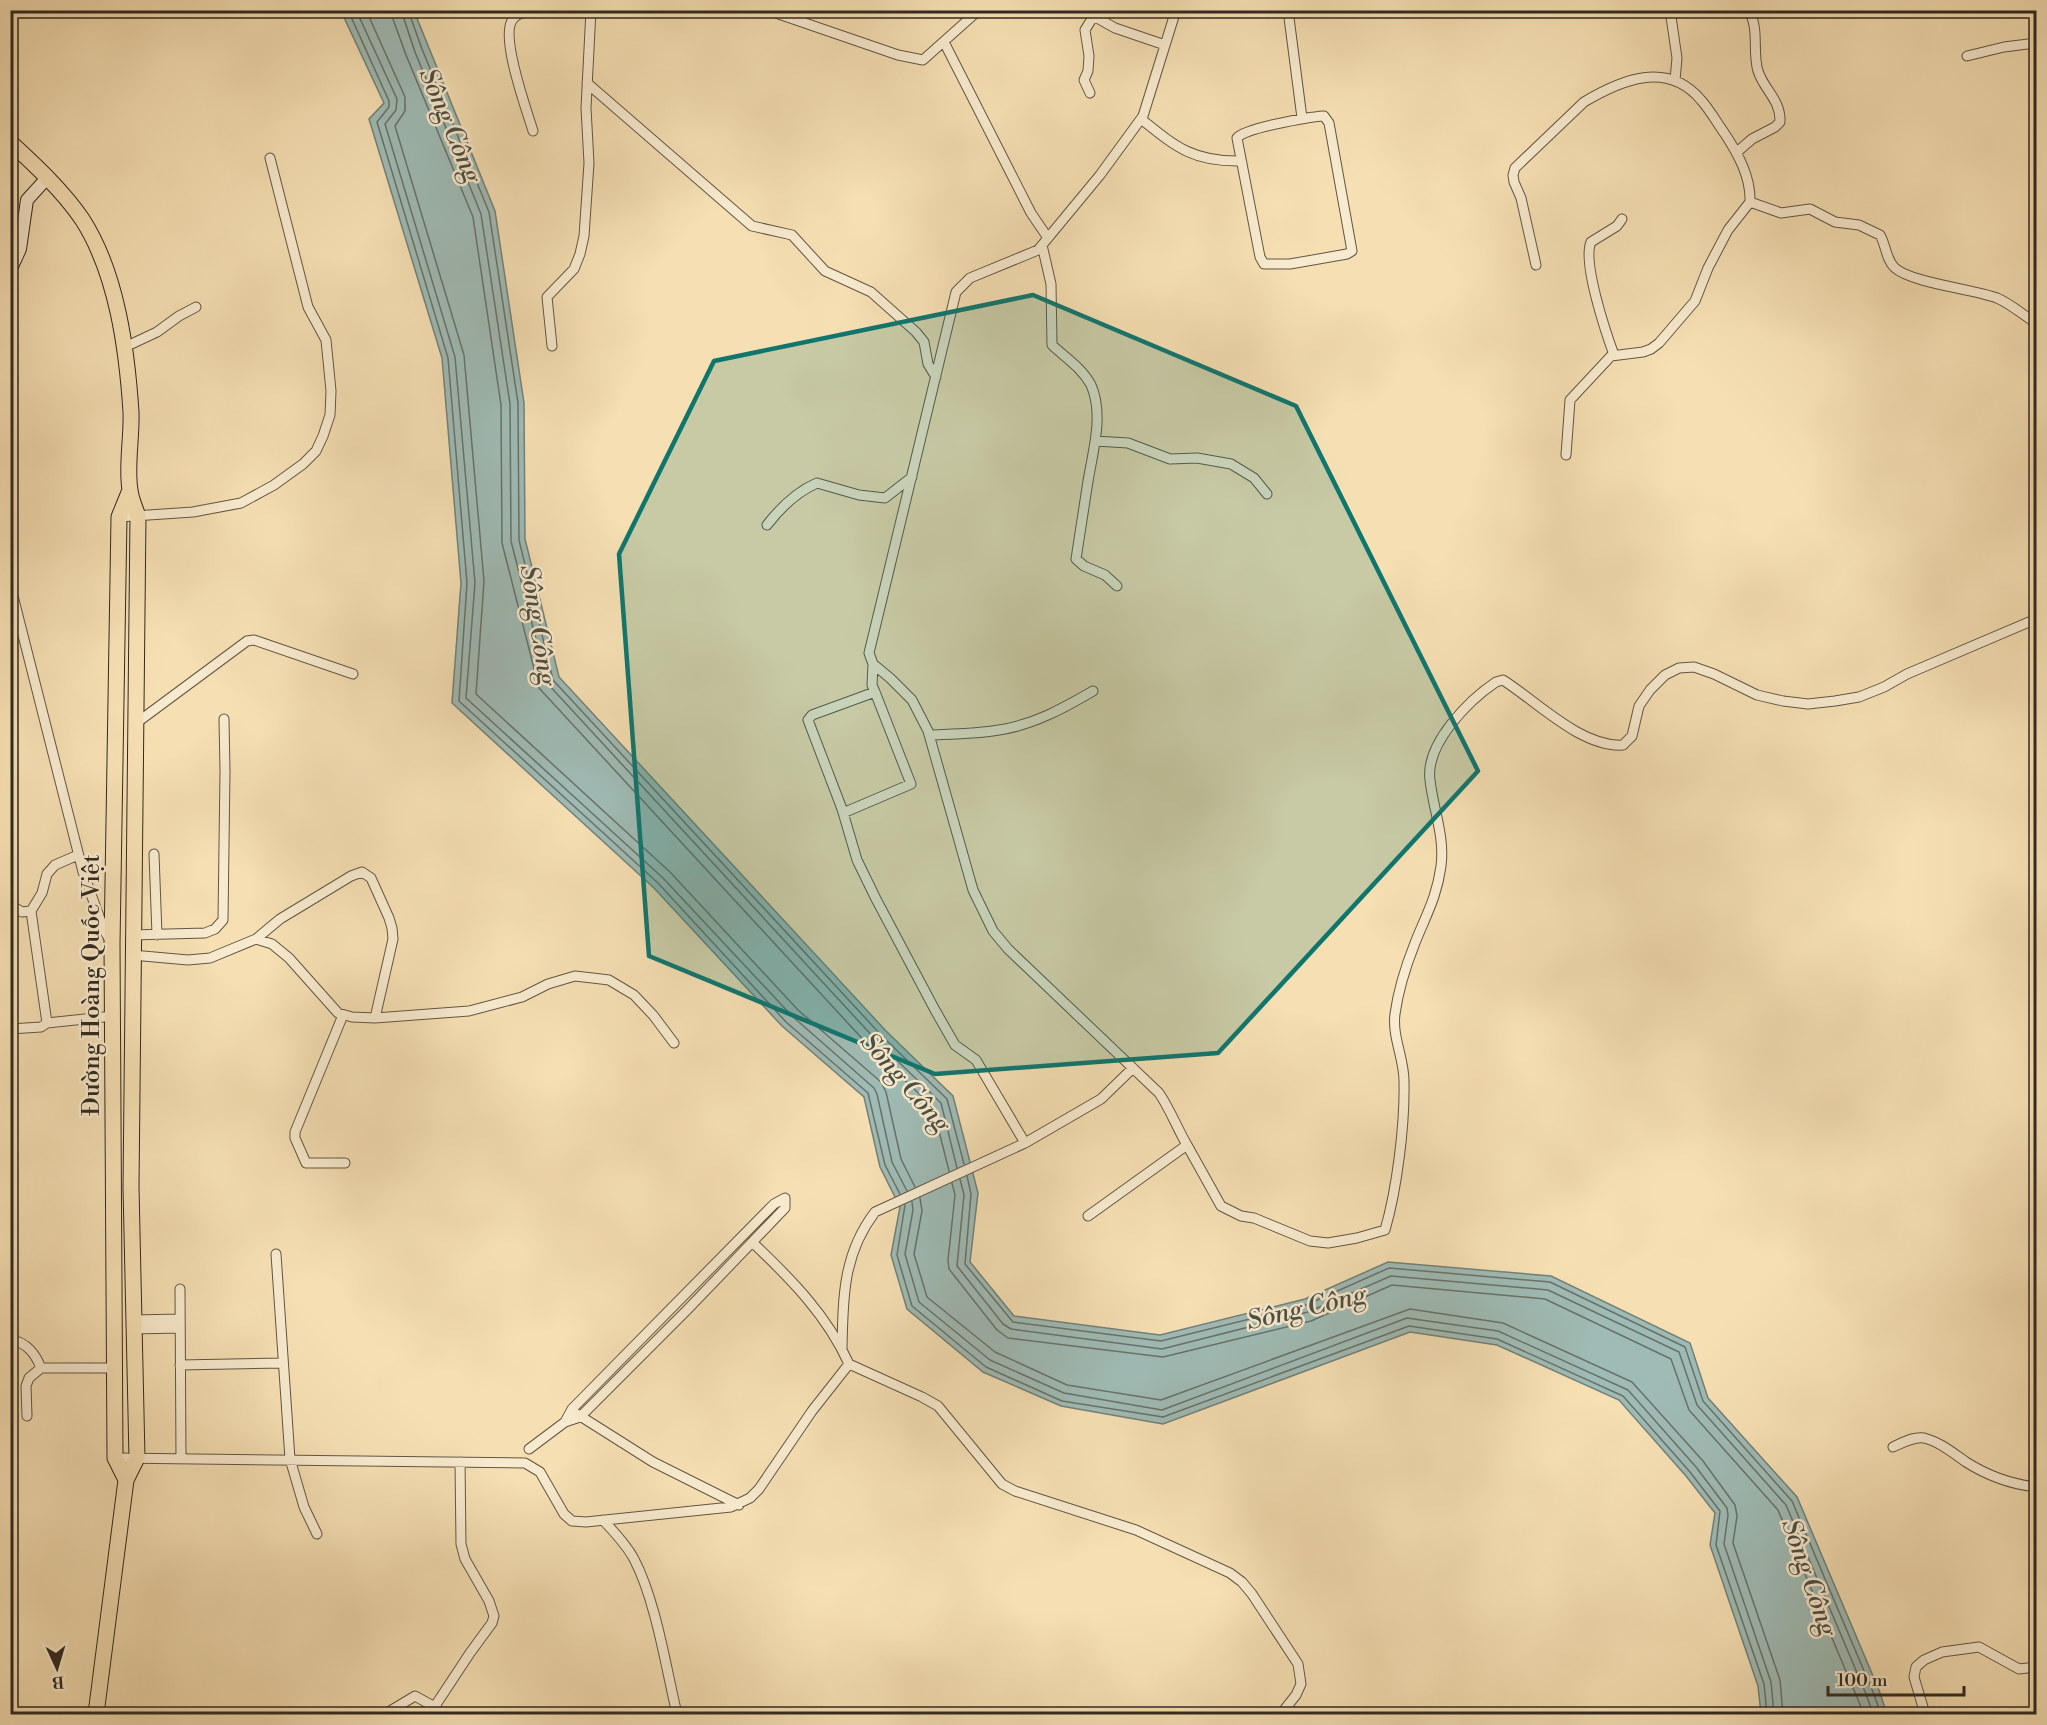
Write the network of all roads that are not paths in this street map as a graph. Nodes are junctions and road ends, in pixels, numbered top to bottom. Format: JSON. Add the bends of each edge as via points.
{"nodes":[{"id":1,"x":543,"y":10,"type":"edge"},
{"id":2,"x":591,"y":10,"type":"edge"},
{"id":3,"x":767,"y":10,"type":"edge"},
{"id":4,"x":979,"y":10,"type":"edge"},
{"id":5,"x":1083,"y":10,"type":"edge"},
{"id":6,"x":1176,"y":10,"type":"edge"},
{"id":7,"x":1288,"y":10,"type":"edge"},
{"id":8,"x":1670,"y":10,"type":"edge"},
{"id":9,"x":1748,"y":10,"type":"edge"},
{"id":10,"x":1093,"y":17,"type":"junction"},
{"id":11,"x":944,"y":42,"type":"junction"},
{"id":12,"x":2037,"y":43,"type":"edge"},
{"id":13,"x":1165,"y":45,"type":"junction"},
{"id":14,"x":1966,"y":56,"type":"dead end"},
{"id":15,"x":1675,"y":80,"type":"junction"},
{"id":16,"x":587,"y":83,"type":"junction"},
{"id":17,"x":1090,"y":93,"type":"dead end"},
{"id":18,"x":1302,"y":118,"type":"junction"},
{"id":19,"x":1141,"y":119,"type":"junction"},
{"id":20,"x":532,"y":131,"type":"dead end"},
{"id":21,"x":10,"y":142,"type":"edge"},
{"id":22,"x":1737,"y":152,"type":"junction"},
{"id":23,"x":270,"y":158,"type":"dead end"},
{"id":24,"x":1241,"y":161,"type":"junction"},
{"id":25,"x":47,"y":177,"type":"junction"},
{"id":26,"x":1750,"y":202,"type":"junction"},
{"id":27,"x":1622,"y":219,"type":"dead end"},
{"id":28,"x":1045,"y":241,"type":"junction"},
{"id":29,"x":1536,"y":265,"type":"dead end"},
{"id":30,"x":10,"y":271,"type":"edge"},
{"id":31,"x":196,"y":307,"type":"dead end"},
{"id":32,"x":2037,"y":322,"type":"edge"},
{"id":33,"x":552,"y":346,"type":"dead end"},
{"id":34,"x":125,"y":347,"type":"junction"},
{"id":35,"x":1614,"y":355,"type":"junction"},
{"id":36,"x":936,"y":378,"type":"junction"},
{"id":37,"x":1095,"y":441,"type":"junction"},
{"id":38,"x":1566,"y":454,"type":"dead end"},
{"id":39,"x":912,"y":477,"type":"junction"},
{"id":40,"x":129,"y":490,"type":"junction"},
{"id":41,"x":1267,"y":494,"type":"dead end"},
{"id":42,"x":138,"y":516,"type":"junction"},
{"id":43,"x":118,"y":517,"type":"junction"},
{"id":44,"x":766,"y":525,"type":"dead end"},
{"id":45,"x":10,"y":584,"type":"edge"},
{"id":46,"x":1117,"y":586,"type":"dead end"},
{"id":47,"x":2037,"y":619,"type":"edge"},
{"id":48,"x":873,"y":664,"type":"junction"},
{"id":49,"x":353,"y":675,"type":"dead end"},
{"id":50,"x":1093,"y":691,"type":"dead end"},
{"id":51,"x":875,"y":692,"type":"junction"},
{"id":52,"x":224,"y":718,"type":"dead end"},
{"id":53,"x":135,"y":724,"type":"junction"},
{"id":54,"x":929,"y":735,"type":"junction"},
{"id":55,"x":843,"y":813,"type":"junction"},
{"id":56,"x":154,"y":854,"type":"dead end"},
{"id":57,"x":78,"y":855,"type":"junction"},
{"id":58,"x":10,"y":905,"type":"edge"},
{"id":59,"x":31,"y":911,"type":"junction"},
{"id":60,"x":157,"y":935,"type":"junction"},
{"id":61,"x":256,"y":939,"type":"junction"},
{"id":62,"x":112,"y":944,"type":"junction"},
{"id":63,"x":132,"y":945,"type":"junction"},
{"id":64,"x":343,"y":1014,"type":"junction"},
{"id":65,"x":113,"y":1016,"type":"junction"},
{"id":66,"x":375,"y":1018,"type":"junction"},
{"id":67,"x":47,"y":1023,"type":"junction"},
{"id":68,"x":10,"y":1029,"type":"edge"},
{"id":69,"x":674,"y":1043,"type":"dead end"},
{"id":70,"x":1133,"y":1068,"type":"junction"},
{"id":71,"x":1025,"y":1143,"type":"junction"},
{"id":72,"x":1186,"y":1145,"type":"junction"},
{"id":73,"x":345,"y":1163,"type":"dead end"},
{"id":74,"x":1088,"y":1216,"type":"dead end"},
{"id":75,"x":752,"y":1242,"type":"junction"},
{"id":76,"x":276,"y":1254,"type":"dead end"},
{"id":77,"x":180,"y":1289,"type":"dead end"},
{"id":78,"x":180,"y":1323,"type":"junction"},
{"id":79,"x":133,"y":1324,"type":"junction"},
{"id":80,"x":10,"y":1339,"type":"edge"},
{"id":81,"x":842,"y":1348,"type":"junction"},
{"id":82,"x":283,"y":1363,"type":"junction"},
{"id":83,"x":849,"y":1364,"type":"junction"},
{"id":84,"x":180,"y":1365,"type":"junction"},
{"id":85,"x":41,"y":1368,"type":"junction"},
{"id":86,"x":115,"y":1368,"type":"junction"},
{"id":87,"x":572,"y":1409,"type":"junction"},
{"id":88,"x":27,"y":1416,"type":"dead end"},
{"id":89,"x":580,"y":1417,"type":"junction"},
{"id":90,"x":562,"y":1424,"type":"junction"},
{"id":91,"x":1893,"y":1447,"type":"dead end"},
{"id":92,"x":115,"y":1458,"type":"junction"},
{"id":93,"x":136,"y":1458,"type":"junction"},
{"id":94,"x":181,"y":1458,"type":"junction"},
{"id":95,"x":290,"y":1459,"type":"junction"},
{"id":96,"x":460,"y":1462,"type":"junction"},
{"id":97,"x":514,"y":1463,"type":"junction"},
{"id":98,"x":126,"y":1480,"type":"junction"},
{"id":99,"x":2037,"y":1487,"type":"edge"},
{"id":100,"x":739,"y":1505,"type":"junction"},
{"id":101,"x":603,"y":1520,"type":"junction"},
{"id":102,"x":317,"y":1534,"type":"dead end"},
{"id":103,"x":2037,"y":1667,"type":"edge"},
{"id":104,"x":434,"y":1711,"type":"edge"},
{"id":105,"x":96,"y":1714,"type":"edge"},
{"id":106,"x":385,"y":1714,"type":"edge"},
{"id":107,"x":676,"y":1714,"type":"edge"},
{"id":108,"x":1281,"y":1714,"type":"edge"},
{"id":109,"x":1925,"y":1714,"type":"edge"}],
"edges":[{"from":1,"to":20,"type":"street","via":[[522,13],[510,23],[515,73]]},
{"from":2,"to":16,"type":"street"},
{"from":3,"to":11,"type":"street","via":[[897,55],[923,60]]},
{"from":4,"to":11,"type":"street"},
{"from":5,"to":10,"type":"street"},
{"from":6,"to":13,"type":"street"},
{"from":7,"to":18,"type":"street"},
{"from":8,"to":15,"type":"street","via":[[1677,58]]},
{"from":9,"to":22,"type":"street","via":[[1753,18],[1758,71],[1778,105],[1780,122]]},
{"from":10,"to":13,"type":"street"},
{"from":10,"to":17,"type":"street","via":[[1085,30],[1089,56],[1084,80]]},
{"from":11,"to":28,"type":"street"},
{"from":12,"to":14,"type":"street"},
{"from":13,"to":19,"type":"street"},
{"from":15,"to":22,"type":"street","via":[[1701,100]]},
{"from":15,"to":29,"type":"street","via":[[1646,76],[1584,102],[1515,168],[1514,183]]},
{"from":16,"to":33,"type":"street","via":[[589,162],[584,236],[574,269],[547,297]]},
{"from":16,"to":36,"type":"street","via":[[752,226],[792,235],[825,272],[871,292],[924,342],[928,364]]},
{"from":18,"to":24,"type":"street","via":[[1240,134],[1237,138]]},
{"from":18,"to":24,"type":"street","via":[[1327,118],[1351,253],[1290,264],[1264,264]]},
{"from":19,"to":24,"type":"street","via":[[1193,155]]},
{"from":19,"to":28,"type":"street"},
{"from":21,"to":25,"type":"highway","name":"Đường Hoàng Quốc Việt"},
{"from":22,"to":26,"type":"street","via":[[1750,188]]},
{"from":23,"to":42,"type":"street","via":[[308,308],[326,340],[331,391],[330,415],[323,436],[316,451],[303,464],[241,503]]},
{"from":25,"to":30,"type":"main road","via":[[27,200],[20,249]]},
{"from":25,"to":34,"type":"highway","name":"Đường Hoàng Quốc Việt","via":[[82,220],[95,243],[117,308]]},
{"from":26,"to":32,"type":"street","via":[[1781,213],[1810,209],[1834,222],[1859,225],[1880,235],[1890,261],[1901,272],[1999,299]]},
{"from":26,"to":35,"type":"street","via":[[1728,230],[1695,301],[1674,326],[1651,349]]},
{"from":27,"to":35,"type":"street","via":[[1591,242],[1588,255]]},
{"from":28,"to":36,"type":"street","via":[[1038,250],[970,278],[956,292]]},
{"from":28,"to":37,"type":"street","via":[[1051,284],[1052,345],[1077,365],[1096,396]]},
{"from":31,"to":34,"type":"street","via":[[157,333]]},
{"from":34,"to":40,"type":"highway","name":"Đường Hoàng Quốc Việt","via":[[131,416]]},
{"from":35,"to":38,"type":"street","via":[[1570,400]]},
{"from":36,"to":39,"type":"street"},
{"from":37,"to":41,"type":"street","via":[[1128,443],[1170,459],[1197,458],[1231,464],[1254,478]]},
{"from":37,"to":46,"type":"street","via":[[1076,559]]},
{"from":39,"to":44,"type":"street","via":[[885,498],[817,483],[797,494]]},
{"from":39,"to":48,"type":"street","via":[[869,653]]},
{"from":40,"to":42,"type":"highway","name":"Đường Hoàng Quốc Việt"},
{"from":40,"to":43,"type":"highway","name":"Đường Hoàng Quốc Việt"},
{"from":42,"to":43,"type":"street"},
{"from":42,"to":53,"type":"highway","name":"Đường Hoàng Quốc Việt"},
{"from":43,"to":62,"type":"highway","name":"Đường Hoàng Quốc Việt"},
{"from":45,"to":57,"type":"street"},
{"from":47,"to":72,"type":"street","via":[[1859,698],[1808,704],[1783,701],[1757,695],[1694,667],[1679,668],[1650,690],[1639,706],[1632,736],[1623,745],[1603,743],[1581,734],[1503,680],[1496,682],[1442,736],[1431,764],[1429,778],[1437,811],[1441,864],[1433,903],[1414,945],[1395,1014],[1404,1080],[1402,1127],[1385,1230],[1328,1243],[1310,1242],[1241,1216],[1221,1206]]},
{"from":48,"to":51,"type":"street"},
{"from":48,"to":54,"type":"street","via":[[912,700]]},
{"from":49,"to":53,"type":"street","via":[[254,640],[247,641]]},
{"from":50,"to":54,"type":"street","via":[[1051,714],[1002,730]]},
{"from":51,"to":55,"type":"street","via":[[809,717]]},
{"from":51,"to":55,"type":"street","via":[[911,784]]},
{"from":52,"to":60,"type":"street","via":[[223,920],[205,933]]},
{"from":53,"to":63,"type":"highway","name":"Đường Hoàng Quốc Việt"},
{"from":54,"to":70,"type":"street","via":[[973,890],[993,931]]},
{"from":55,"to":71,"type":"street","via":[[857,860],[935,1011],[955,1045],[976,1060]]},
{"from":56,"to":60,"type":"street"},
{"from":57,"to":59,"type":"street","via":[[55,865],[47,874]]},
{"from":57,"to":62,"type":"street"},
{"from":58,"to":59,"type":"street","via":[[22,912]]},
{"from":59,"to":67,"type":"street"},
{"from":60,"to":63,"type":"street"},
{"from":61,"to":63,"type":"street","via":[[210,958],[188,960]]},
{"from":61,"to":64,"type":"street","via":[[272,944],[289,958]]},
{"from":61,"to":66,"type":"street","via":[[280,919],[362,872],[371,878],[393,939]]},
{"from":62,"to":63,"type":"highway"},
{"from":62,"to":65,"type":"highway","name":"Đường Hoàng Quốc Việt"},
{"from":63,"to":79,"type":"highway","name":"Đường Hoàng Quốc Việt"},
{"from":64,"to":66,"type":"street"},
{"from":64,"to":73,"type":"street","via":[[295,1138],[306,1162]]},
{"from":65,"to":67,"type":"street"},
{"from":65,"to":86,"type":"highway","name":"Đường Hoàng Quốc Việt"},
{"from":66,"to":69,"type":"street","via":[[464,1012],[522,997],[575,976],[609,980],[634,995]]},
{"from":67,"to":68,"type":"street"},
{"from":70,"to":71,"type":"street","via":[[1101,1099]]},
{"from":70,"to":72,"type":"street","via":[[1167,1104]]},
{"from":71,"to":81,"type":"street","via":[[875,1212],[864,1227],[847,1270]]},
{"from":72,"to":74,"type":"street"},
{"from":75,"to":81,"type":"street","via":[[789,1277]]},
{"from":75,"to":87,"type":"street","via":[[784,1208],[785,1198],[774,1204]]},
{"from":75,"to":89,"type":"street"},
{"from":76,"to":82,"type":"street"},
{"from":77,"to":78,"type":"street"},
{"from":78,"to":79,"type":"street"},
{"from":78,"to":84,"type":"street"},
{"from":79,"to":93,"type":"highway","name":"Đường Hoàng Quốc Việt"},
{"from":80,"to":85,"type":"street","via":[[25,1344]]},
{"from":81,"to":83,"type":"street"},
{"from":82,"to":84,"type":"street"},
{"from":82,"to":95,"type":"street"},
{"from":83,"to":100,"type":"street","via":[[759,1489]]},
{"from":83,"to":108,"type":"street","via":[[938,1406],[1002,1484],[1136,1530],[1242,1582],[1298,1664],[1301,1684]]},
{"from":84,"to":94,"type":"street"},
{"from":85,"to":86,"type":"street"},
{"from":85,"to":88,"type":"street","via":[[26,1386]]},
{"from":86,"to":92,"type":"highway","name":"Đường Hoàng Quốc Việt"},
{"from":87,"to":89,"type":"street"},
{"from":87,"to":90,"type":"street"},
{"from":89,"to":90,"type":"street"},
{"from":89,"to":100,"type":"street","via":[[652,1462]]},
{"from":90,"to":97,"type":"street"},
{"from":91,"to":99,"type":"street","via":[[1923,1438],[2002,1481]]},
{"from":92,"to":93,"type":"street"},
{"from":92,"to":98,"type":"highway","name":"Đường Hoàng Quốc Việt"},
{"from":93,"to":94,"type":"street"},
{"from":93,"to":98,"type":"highway","name":"Đường Hoàng Quốc Việt"},
{"from":94,"to":95,"type":"street"},
{"from":95,"to":96,"type":"street"},
{"from":95,"to":102,"type":"street","via":[[304,1507]]},
{"from":96,"to":97,"type":"street"},
{"from":96,"to":104,"type":"street","via":[[461,1544],[494,1616]]},
{"from":97,"to":101,"type":"street","via":[[525,1463],[540,1472],[564,1514],[573,1521]]},
{"from":98,"to":105,"type":"highway","name":"Đường Hoàng Quốc Việt"},
{"from":100,"to":101,"type":"street"},
{"from":101,"to":107,"type":"street","via":[[635,1560],[654,1616]]},
{"from":103,"to":109,"type":"street","via":[[2019,1669],[1979,1647],[1942,1652],[1916,1667],[1914,1677]]},
{"from":104,"to":106,"type":"street","via":[[419,1697],[411,1696]]}]}
